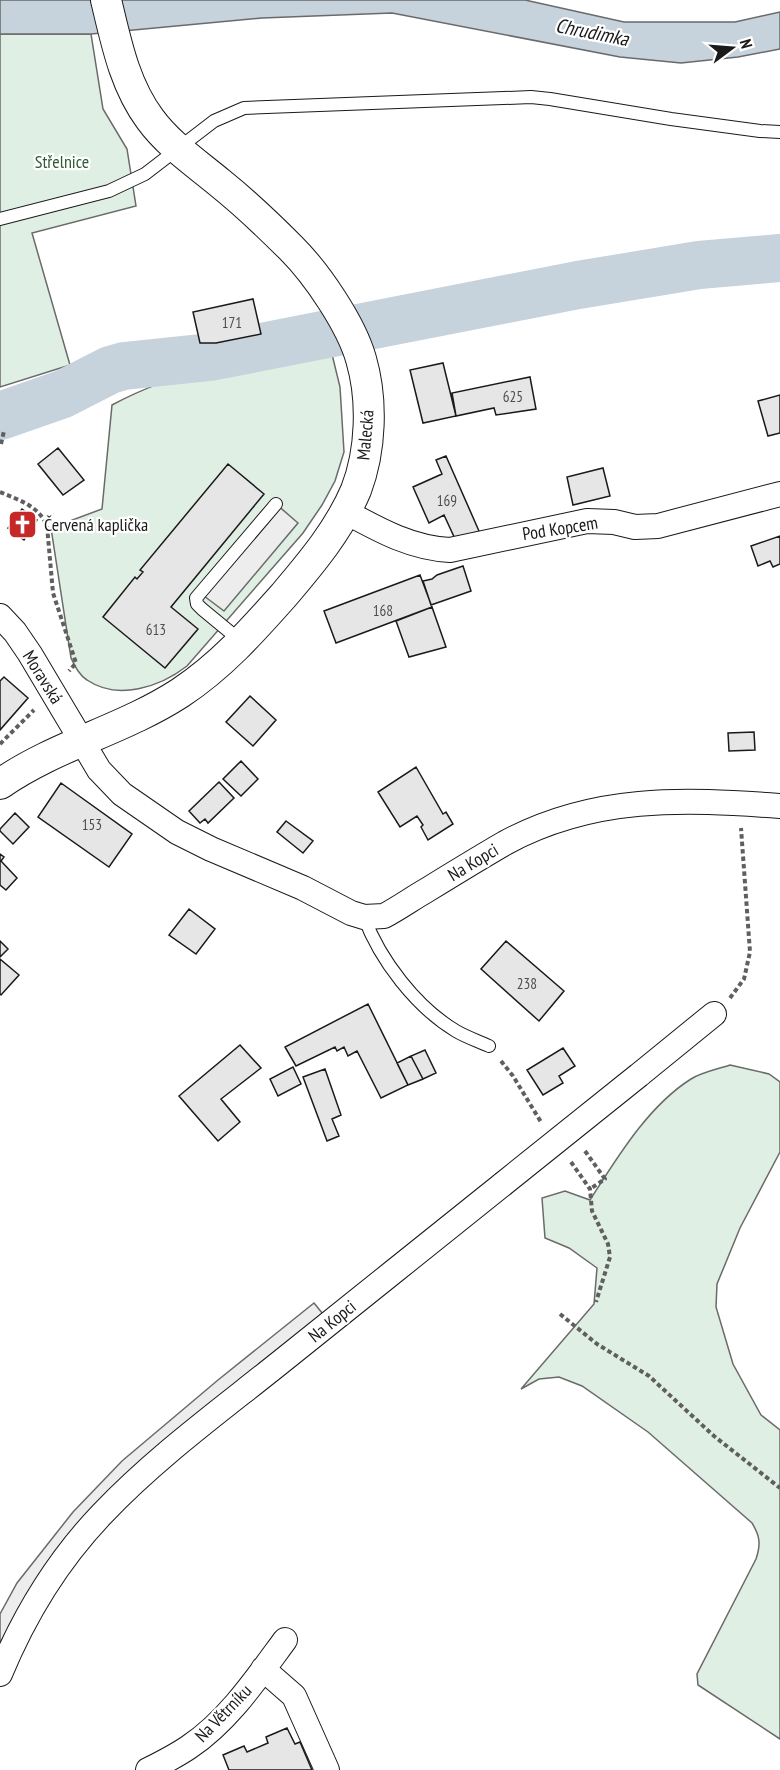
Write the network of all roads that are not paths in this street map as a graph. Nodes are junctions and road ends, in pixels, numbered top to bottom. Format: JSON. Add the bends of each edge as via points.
{"nodes":[{"id":1,"x":106,"y":0,"type":"edge"},
{"id":2,"x":780,"y":132,"type":"edge"},
{"id":3,"x":177,"y":149,"type":"junction"},
{"id":4,"x":0,"y":219,"type":"edge"},
{"id":5,"x":780,"y":494,"type":"edge"},
{"id":6,"x":276,"y":504,"type":"dead end"},
{"id":7,"x":345,"y":512,"type":"junction"},
{"id":8,"x":0,"y":616,"type":"edge"},
{"id":9,"x":242,"y":642,"type":"junction"},
{"id":10,"x":82,"y":741,"type":"junction"},
{"id":11,"x":0,"y":784,"type":"edge"},
{"id":12,"x":780,"y":806,"type":"edge"},
{"id":13,"x":364,"y":917,"type":"junction"},
{"id":14,"x":714,"y":1014,"type":"road end"},
{"id":15,"x":489,"y":1046,"type":"road end"},
{"id":16,"x":285,"y":1640,"type":"dead end"},
{"id":17,"x":263,"y":1669,"type":"junction"},
{"id":18,"x":0,"y":1674,"type":"edge"},
{"id":19,"x":148,"y":1770,"type":"edge"},
{"id":20,"x":327,"y":1770,"type":"edge"}],
"edges":[{"from":1,"to":3,"type":"street","name":"Malecká","via":[[121,58],[137,99]]},
{"from":2,"to":3,"type":"lane","via":[[531,97],[244,108],[214,121]]},
{"from":3,"to":4,"type":"lane","via":[[145,174],[109,191]]},
{"from":3,"to":7,"type":"street","name":"Malecká","via":[[245,204],[292,249],[318,279],[356,343],[368,392],[368,432],[362,471]]},
{"from":5,"to":7,"type":"street","name":"Pod Kopcem","via":[[658,526],[587,521],[450,550],[405,541]]},
{"from":6,"to":9,"type":"lane","via":[[196,598],[199,606]]},
{"from":7,"to":9,"type":"street","name":"Malecká","via":[[314,560]]},
{"from":8,"to":10,"type":"street","name":"Moravská","via":[[15,632]]},
{"from":9,"to":10,"type":"street","name":"Malecká","via":[[178,694]]},
{"from":10,"to":11,"type":"street","name":"Malecká"},
{"from":10,"to":13,"type":"street","via":[[111,784],[177,832]]},
{"from":12,"to":13,"type":"street","name":"Na Kopci","via":[[678,801],[587,811],[505,843],[384,916]]},
{"from":13,"to":15,"type":"lane","via":[[385,960],[408,988],[456,1031]]},
{"from":14,"to":18,"type":"street","name":"Na Kopci","bridge":true,"via":[[140,1477],[101,1514],[50,1581]]},
{"from":16,"to":17,"type":"street","name":"Na Větrníku"},
{"from":17,"to":19,"type":"street","name":"Na Větrníku","via":[[212,1729],[190,1747]]},
{"from":17,"to":20,"type":"street","name":"Na Větrníku","via":[[294,1696]]}]}
